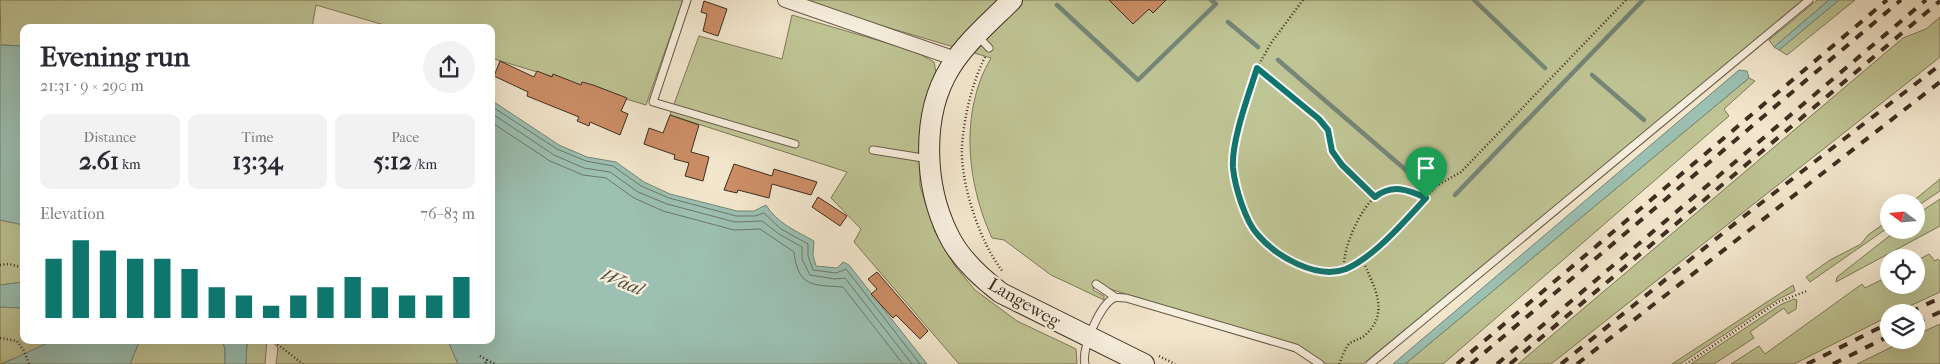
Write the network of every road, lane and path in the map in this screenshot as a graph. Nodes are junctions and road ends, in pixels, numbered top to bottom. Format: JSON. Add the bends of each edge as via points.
{"nodes":[{"id":1,"x":687,"y":0,"type":"edge"},
{"id":2,"x":786,"y":0,"type":"edge"},
{"id":3,"x":1012,"y":0,"type":"edge"},
{"id":4,"x":1303,"y":0,"type":"edge"},
{"id":5,"x":1626,"y":0,"type":"edge"},
{"id":6,"x":1809,"y":0,"type":"edge"},
{"id":7,"x":956,"y":59,"type":"junction"},
{"id":8,"x":1257,"y":68,"type":"junction"},
{"id":9,"x":979,"y":69,"type":"dead end"},
{"id":10,"x":795,"y":144,"type":"dead end"},
{"id":11,"x":873,"y":150,"type":"dead end"},
{"id":12,"x":929,"y":159,"type":"junction"},
{"id":13,"x":1375,"y":197,"type":"junction"},
{"id":14,"x":1426,"y":198,"type":"junction"},
{"id":15,"x":1363,"y":261,"type":"junction"},
{"id":16,"x":0,"y":265,"type":"edge"},
{"id":17,"x":20,"y":267,"type":"edge"},
{"id":18,"x":1344,"y":270,"type":"junction"},
{"id":19,"x":1005,"y":273,"type":"dead end"},
{"id":20,"x":1096,"y":284,"type":"dead end"},
{"id":21,"x":1807,"y":291,"type":"dead end"},
{"id":22,"x":1115,"y":298,"type":"junction"},
{"id":23,"x":0,"y":338,"type":"edge"},
{"id":24,"x":1087,"y":338,"type":"junction"},
{"id":25,"x":277,"y":344,"type":"edge"},
{"id":26,"x":480,"y":356,"type":"dead end"},
{"id":27,"x":487,"y":360,"type":"junction"},
{"id":28,"x":28,"y":364,"type":"edge"},
{"id":29,"x":304,"y":364,"type":"edge"},
{"id":30,"x":485,"y":364,"type":"edge"},
{"id":31,"x":495,"y":364,"type":"edge"},
{"id":32,"x":1085,"y":364,"type":"edge"},
{"id":33,"x":1144,"y":364,"type":"edge"},
{"id":34,"x":1320,"y":364,"type":"edge"},
{"id":35,"x":1339,"y":364,"type":"edge"},
{"id":36,"x":1370,"y":364,"type":"edge"},
{"id":37,"x":1686,"y":364,"type":"edge"}],
"edges":[{"from":1,"to":10,"type":"lane","via":[[653,102]]},
{"from":2,"to":7,"type":"street"},
{"from":3,"to":7,"type":"main road","name":"Langeweg","via":[[983,42]]},
{"from":4,"to":8,"type":"path"},
{"from":5,"to":14,"type":"path","via":[[1461,172],[1436,186]]},
{"from":6,"to":36,"type":"lane"},
{"from":7,"to":12,"type":"main road","name":"Langeweg","via":[[935,105]]},
{"from":8,"to":13,"type":"path","via":[[1319,119],[1328,130],[1332,151],[1342,165]]},
{"from":8,"to":18,"type":"path","via":[[1241,119],[1233,167],[1240,200],[1258,235],[1282,255],[1311,269],[1326,272]]},
{"from":9,"to":19,"type":"path","name":"Langeweg","via":[[962,146],[964,174],[978,225],[993,260]]},
{"from":11,"to":12,"type":"lane"},
{"from":12,"to":24,"type":"main road","name":"Langeweg","via":[[932,185],[948,235],[961,256],[981,278],[1021,305]]},
{"from":13,"to":14,"type":"path","via":[[1385,190],[1398,189]]},
{"from":13,"to":18,"type":"path","via":[[1347,245],[1343,257]]},
{"from":14,"to":15,"type":"path"},
{"from":15,"to":18,"type":"path"},
{"from":15,"to":35,"type":"path","via":[[1377,292],[1378,319],[1370,331],[1348,344]]},
{"from":16,"to":17,"type":"path"},
{"from":20,"to":22,"type":"lane"},
{"from":21,"to":37,"type":"path","via":[[1778,302]]},
{"from":22,"to":24,"type":"lane","via":[[1109,302]]},
{"from":22,"to":34,"type":"lane","via":[[1126,298],[1296,348]]},
{"from":23,"to":28,"type":"path","via":[[17,341]]},
{"from":24,"to":32,"type":"lane","via":[[1083,356]]},
{"from":24,"to":33,"type":"main road","name":"Langeweg"},
{"from":25,"to":29,"type":"path"},
{"from":26,"to":27,"type":"path"},
{"from":27,"to":30,"type":"path"},
{"from":27,"to":31,"type":"path"}]}
